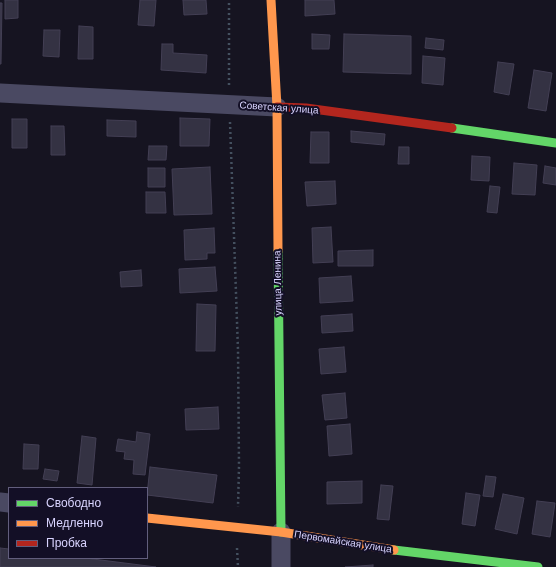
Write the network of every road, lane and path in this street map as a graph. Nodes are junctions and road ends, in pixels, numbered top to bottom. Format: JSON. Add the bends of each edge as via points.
{"nodes":[{"id":1,"x":229,"y":0,"type":"edge"},
{"id":2,"x":272,"y":0,"type":"edge"},
{"id":3,"x":0,"y":93,"type":"edge"},
{"id":4,"x":230,"y":105,"type":"junction"},
{"id":5,"x":277,"y":107,"type":"junction"},
{"id":6,"x":556,"y":143,"type":"edge"},
{"id":7,"x":148,"y":518,"type":"edge"},
{"id":8,"x":237,"y":527,"type":"junction"},
{"id":9,"x":281,"y":532,"type":"junction"},
{"id":10,"x":281,"y":567,"type":"edge"},
{"id":11,"x":538,"y":567,"type":"edge"}],
"edges":[{"from":1,"to":4,"type":"path"},
{"from":2,"to":5,"type":"street","name":"улица Ленина"},
{"from":3,"to":4,"type":"street","name":"Советская улица"},
{"from":4,"to":5,"type":"street","name":"Советская улица"},
{"from":4,"to":8,"type":"path","via":[[238,350]]},
{"from":5,"to":6,"type":"street","name":"Советская улица","via":[[306,108]]},
{"from":5,"to":9,"type":"street","name":"улица Ленина"},
{"from":7,"to":8,"type":"street","name":"Первомайская улица"},
{"from":8,"to":9,"type":"street","name":"Первомайская улица"},
{"from":9,"to":10,"type":"street","name":"улица Ленина"},
{"from":9,"to":11,"type":"street","name":"Первомайская улица","via":[[390,550]]}]}
